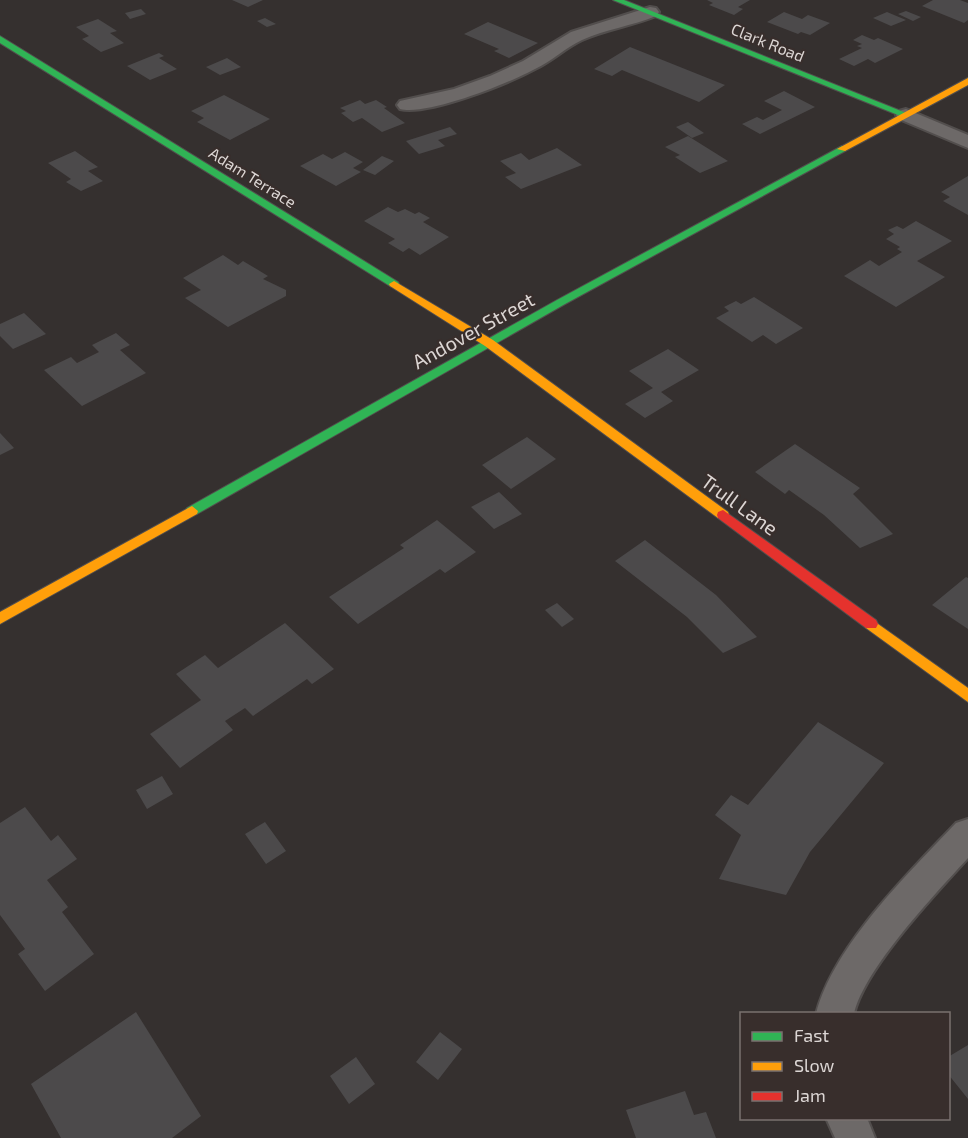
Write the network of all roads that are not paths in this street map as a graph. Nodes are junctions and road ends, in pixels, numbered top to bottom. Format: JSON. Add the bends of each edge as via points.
{"nodes":[{"id":1,"x":617,"y":0,"type":"edge"},
{"id":2,"x":650,"y":12,"type":"junction"},
{"id":3,"x":0,"y":39,"type":"edge"},
{"id":4,"x":968,"y":81,"type":"edge"},
{"id":5,"x":407,"y":105,"type":"dead end"},
{"id":6,"x":906,"y":115,"type":"junction"},
{"id":7,"x":968,"y":123,"type":"edge"},
{"id":8,"x":968,"y":142,"type":"edge"},
{"id":9,"x":489,"y":343,"type":"junction"},
{"id":10,"x":0,"y":619,"type":"edge"},
{"id":11,"x":968,"y":696,"type":"edge"},
{"id":12,"x":968,"y":834,"type":"edge"},
{"id":13,"x":836,"y":1012,"type":"edge"},
{"id":14,"x":846,"y":1120,"type":"edge"},
{"id":15,"x":855,"y":1138,"type":"edge"}],
"edges":[{"from":1,"to":2,"type":"street","name":"Clark Road"},
{"from":2,"to":5,"type":"street","via":[[568,40],[536,61],[477,87],[443,99]]},
{"from":2,"to":6,"type":"street","name":"Clark Road"},
{"from":3,"to":9,"type":"street","name":"Adam Terrace"},
{"from":4,"to":6,"type":"street","name":"Andover Street"},
{"from":6,"to":7,"type":"street"},
{"from":6,"to":8,"type":"street"},
{"from":6,"to":9,"type":"street","name":"Andover Street"},
{"from":9,"to":10,"type":"street","name":"Andover Street"},
{"from":9,"to":11,"type":"street","name":"Trull Lane"},
{"from":12,"to":13,"type":"street","via":[[892,917],[851,978]]},
{"from":14,"to":15,"type":"street"}]}
